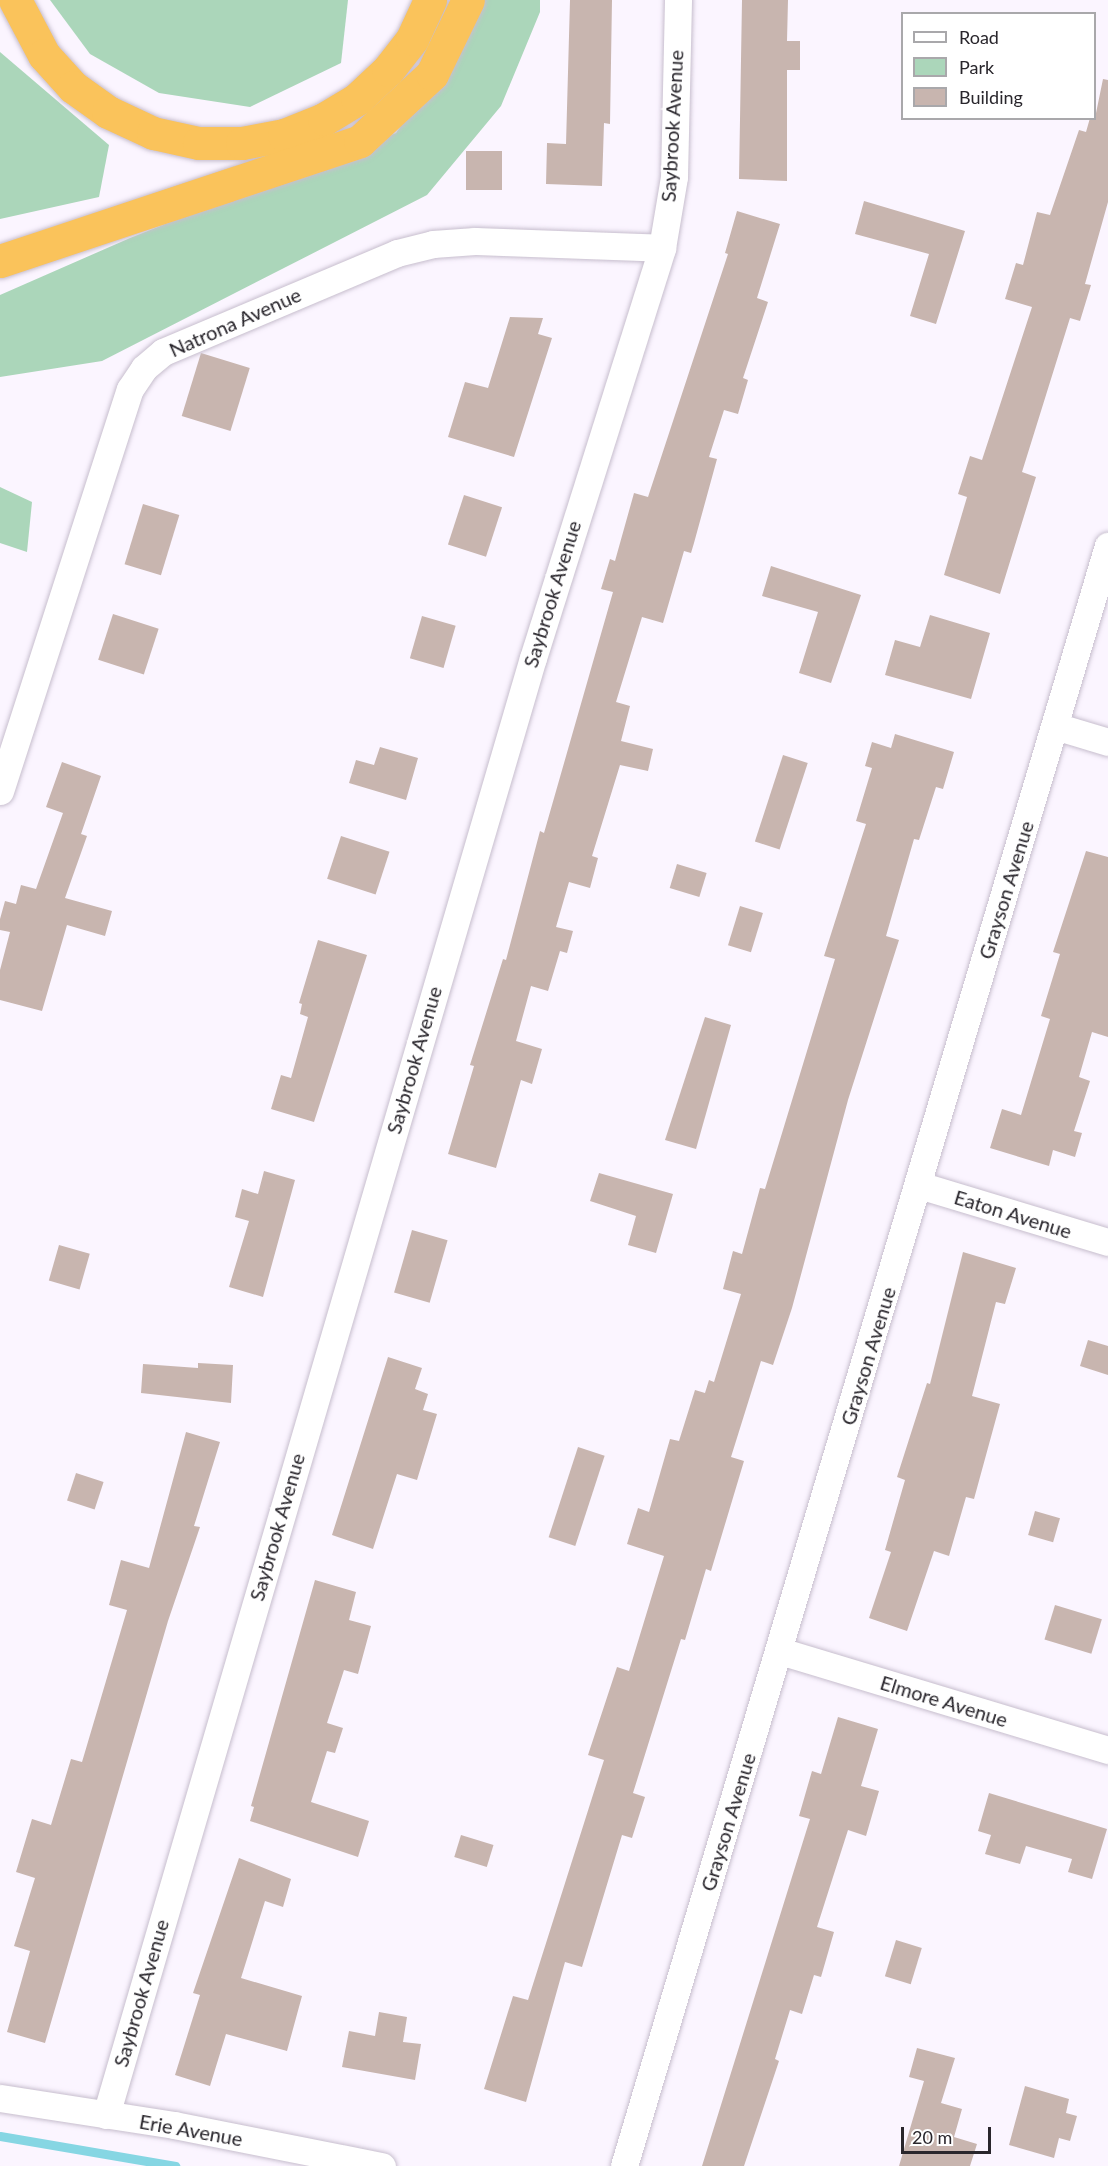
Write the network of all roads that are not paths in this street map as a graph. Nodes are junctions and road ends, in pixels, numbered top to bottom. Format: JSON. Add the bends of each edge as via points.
{"nodes":[{"id":1,"x":15,"y":0,"type":"edge"},
{"id":2,"x":430,"y":0,"type":"edge"},
{"id":3,"x":468,"y":0,"type":"edge"},
{"id":4,"x":678,"y":0,"type":"edge"},
{"id":5,"x":662,"y":248,"type":"junction"},
{"id":6,"x":0,"y":261,"type":"edge"},
{"id":7,"x":1108,"y":546,"type":"edge"},
{"id":8,"x":1055,"y":726,"type":"junction"},
{"id":9,"x":1108,"y":742,"type":"edge"},
{"id":10,"x":0,"y":791,"type":"edge"},
{"id":11,"x":919,"y":1185,"type":"junction"},
{"id":12,"x":1108,"y":1242,"type":"edge"},
{"id":13,"x":780,"y":1651,"type":"junction"},
{"id":14,"x":1108,"y":1750,"type":"edge"},
{"id":15,"x":0,"y":2098,"type":"edge"},
{"id":16,"x":106,"y":2115,"type":"junction"},
{"id":17,"x":381,"y":2166,"type":"edge"},
{"id":18,"x":624,"y":2166,"type":"edge"}],
"edges":[{"from":1,"to":2,"type":"highway","via":[[44,56],[73,87],[108,112],[153,133],[199,143],[242,143],[284,135],[324,119],[357,99],[388,70],[412,39]]},
{"from":3,"to":6,"type":"highway","via":[[432,74],[398,110],[360,141]]},
{"from":4,"to":5,"type":"street","name":"Saybrook Avenue","via":[[674,177]]},
{"from":5,"to":10,"type":"street","name":"Natrona Avenue","via":[[474,241],[433,244],[397,253],[163,352],[144,368],[130,389]]},
{"from":5,"to":16,"type":"street","name":"Saybrook Avenue","via":[[532,658]]},
{"from":7,"to":8,"type":"street","name":"Grayson Avenue"},
{"from":8,"to":9,"type":"street"},
{"from":8,"to":11,"type":"street","name":"Grayson Avenue"},
{"from":11,"to":12,"type":"street","name":"Eaton Avenue"},
{"from":11,"to":13,"type":"street","name":"Grayson Avenue"},
{"from":13,"to":14,"type":"street","name":"Elmore Avenue"},
{"from":13,"to":18,"type":"street","name":"Grayson Avenue"},
{"from":15,"to":16,"type":"street","name":"Erie Avenue"},
{"from":16,"to":17,"type":"street","name":"Erie Avenue"}]}
